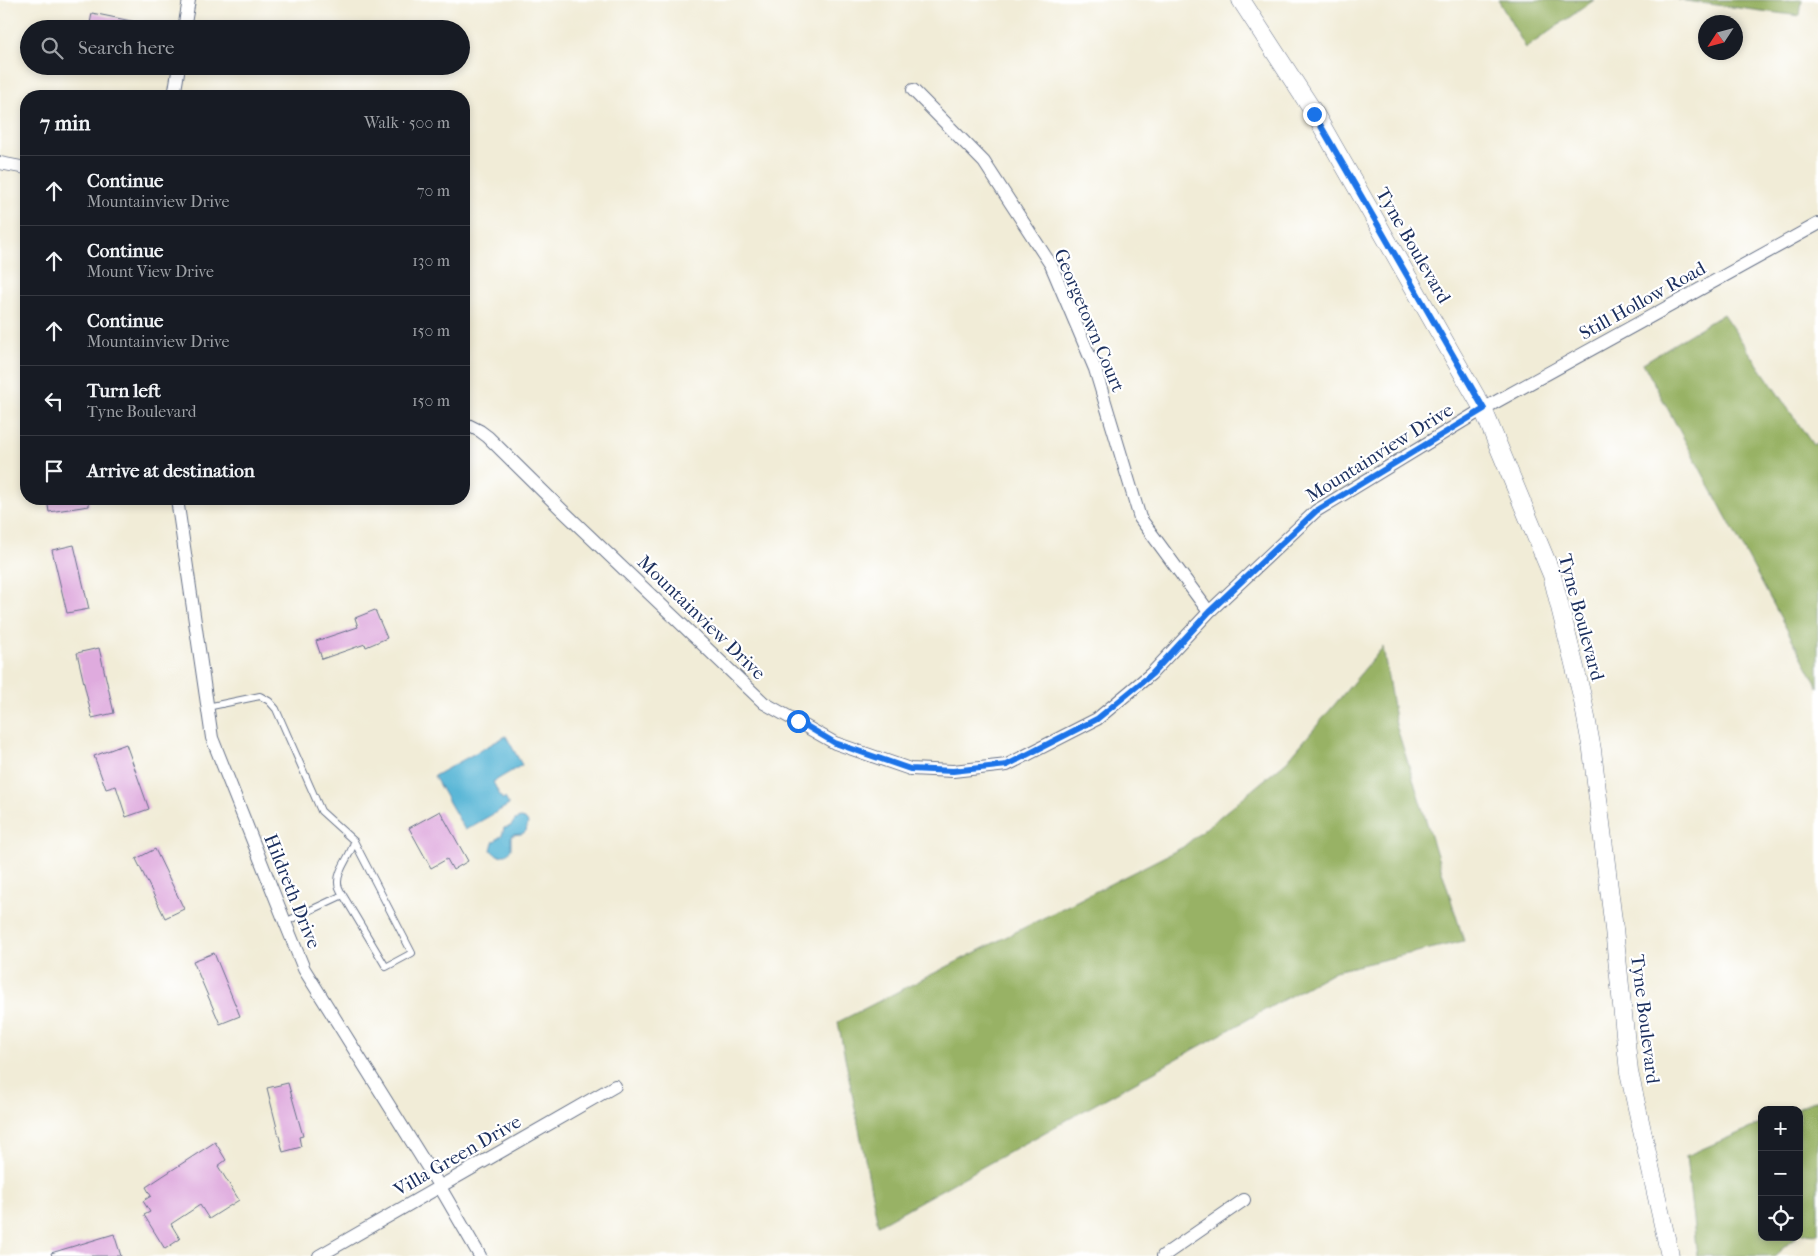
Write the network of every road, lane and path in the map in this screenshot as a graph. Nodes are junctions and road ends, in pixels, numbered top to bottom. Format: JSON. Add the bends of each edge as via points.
{"nodes":[{"id":1,"x":189,"y":0,"type":"edge"},
{"id":2,"x":1241,"y":0,"type":"edge"},
{"id":3,"x":186,"y":20,"type":"edge"},
{"id":4,"x":178,"y":75,"type":"edge"},
{"id":5,"x":175,"y":90,"type":"edge"},
{"id":6,"x":913,"y":90,"type":"dead end"},
{"id":7,"x":0,"y":163,"type":"edge"},
{"id":8,"x":20,"y":167,"type":"edge"},
{"id":9,"x":1818,"y":224,"type":"edge"},
{"id":10,"x":1484,"y":409,"type":"junction"},
{"id":11,"x":470,"y":426,"type":"edge"},
{"id":12,"x":178,"y":505,"type":"edge"},
{"id":13,"x":1209,"y":612,"type":"junction"},
{"id":14,"x":207,"y":707,"type":"junction"},
{"id":15,"x":354,"y":841,"type":"junction"},
{"id":16,"x":343,"y":895,"type":"junction"},
{"id":17,"x":285,"y":922,"type":"junction"},
{"id":18,"x":615,"y":1086,"type":"dead end"},
{"id":19,"x":440,"y":1187,"type":"junction"},
{"id":20,"x":1244,"y":1200,"type":"dead end"},
{"id":21,"x":318,"y":1256,"type":"edge"},
{"id":22,"x":480,"y":1256,"type":"edge"},
{"id":23,"x":1163,"y":1256,"type":"edge"},
{"id":24,"x":1670,"y":1256,"type":"edge"}],
"edges":[{"from":1,"to":3,"type":"street"},
{"from":2,"to":10,"type":"street","name":"Tyne Boulevard","via":[[1314,114]]},
{"from":4,"to":5,"type":"street"},
{"from":6,"to":13,"type":"street","name":"Georgetown Court","via":[[984,162],[1051,265],[1095,369],[1140,518]]},
{"from":7,"to":8,"type":"street"},
{"from":9,"to":10,"type":"street","name":"Still Hollow Road"},
{"from":10,"to":13,"type":"street","name":"Mountainview Drive","via":[[1316,511]]},
{"from":10,"to":24,"type":"street","name":"Tyne Boulevard","via":[[1552,575],[1582,696],[1592,750],[1629,1072]]},
{"from":11,"to":13,"type":"street","name":"Mountainview Drive","via":[[488,437],[764,703],[835,743],[910,769],[953,771],[1007,765],[1097,719],[1152,674]]},
{"from":12,"to":14,"type":"street","name":"Hildreth Drive"},
{"from":14,"to":15,"type":"lane","via":[[260,696],[269,701],[276,709],[322,812]]},
{"from":14,"to":17,"type":"street","name":"Hildreth Drive","via":[[212,738]]},
{"from":15,"to":16,"type":"lane","via":[[340,873],[338,884]]},
{"from":15,"to":16,"type":"lane","via":[[412,953],[386,967]]},
{"from":16,"to":17,"type":"lane"},
{"from":17,"to":19,"type":"street","name":"Hildreth Drive","via":[[304,969]]},
{"from":18,"to":19,"type":"street","name":"Villa Green Drive"},
{"from":19,"to":21,"type":"street","name":"Villa Green Drive"},
{"from":19,"to":22,"type":"street","name":"Hildreth Drive"},
{"from":20,"to":23,"type":"street"}]}
